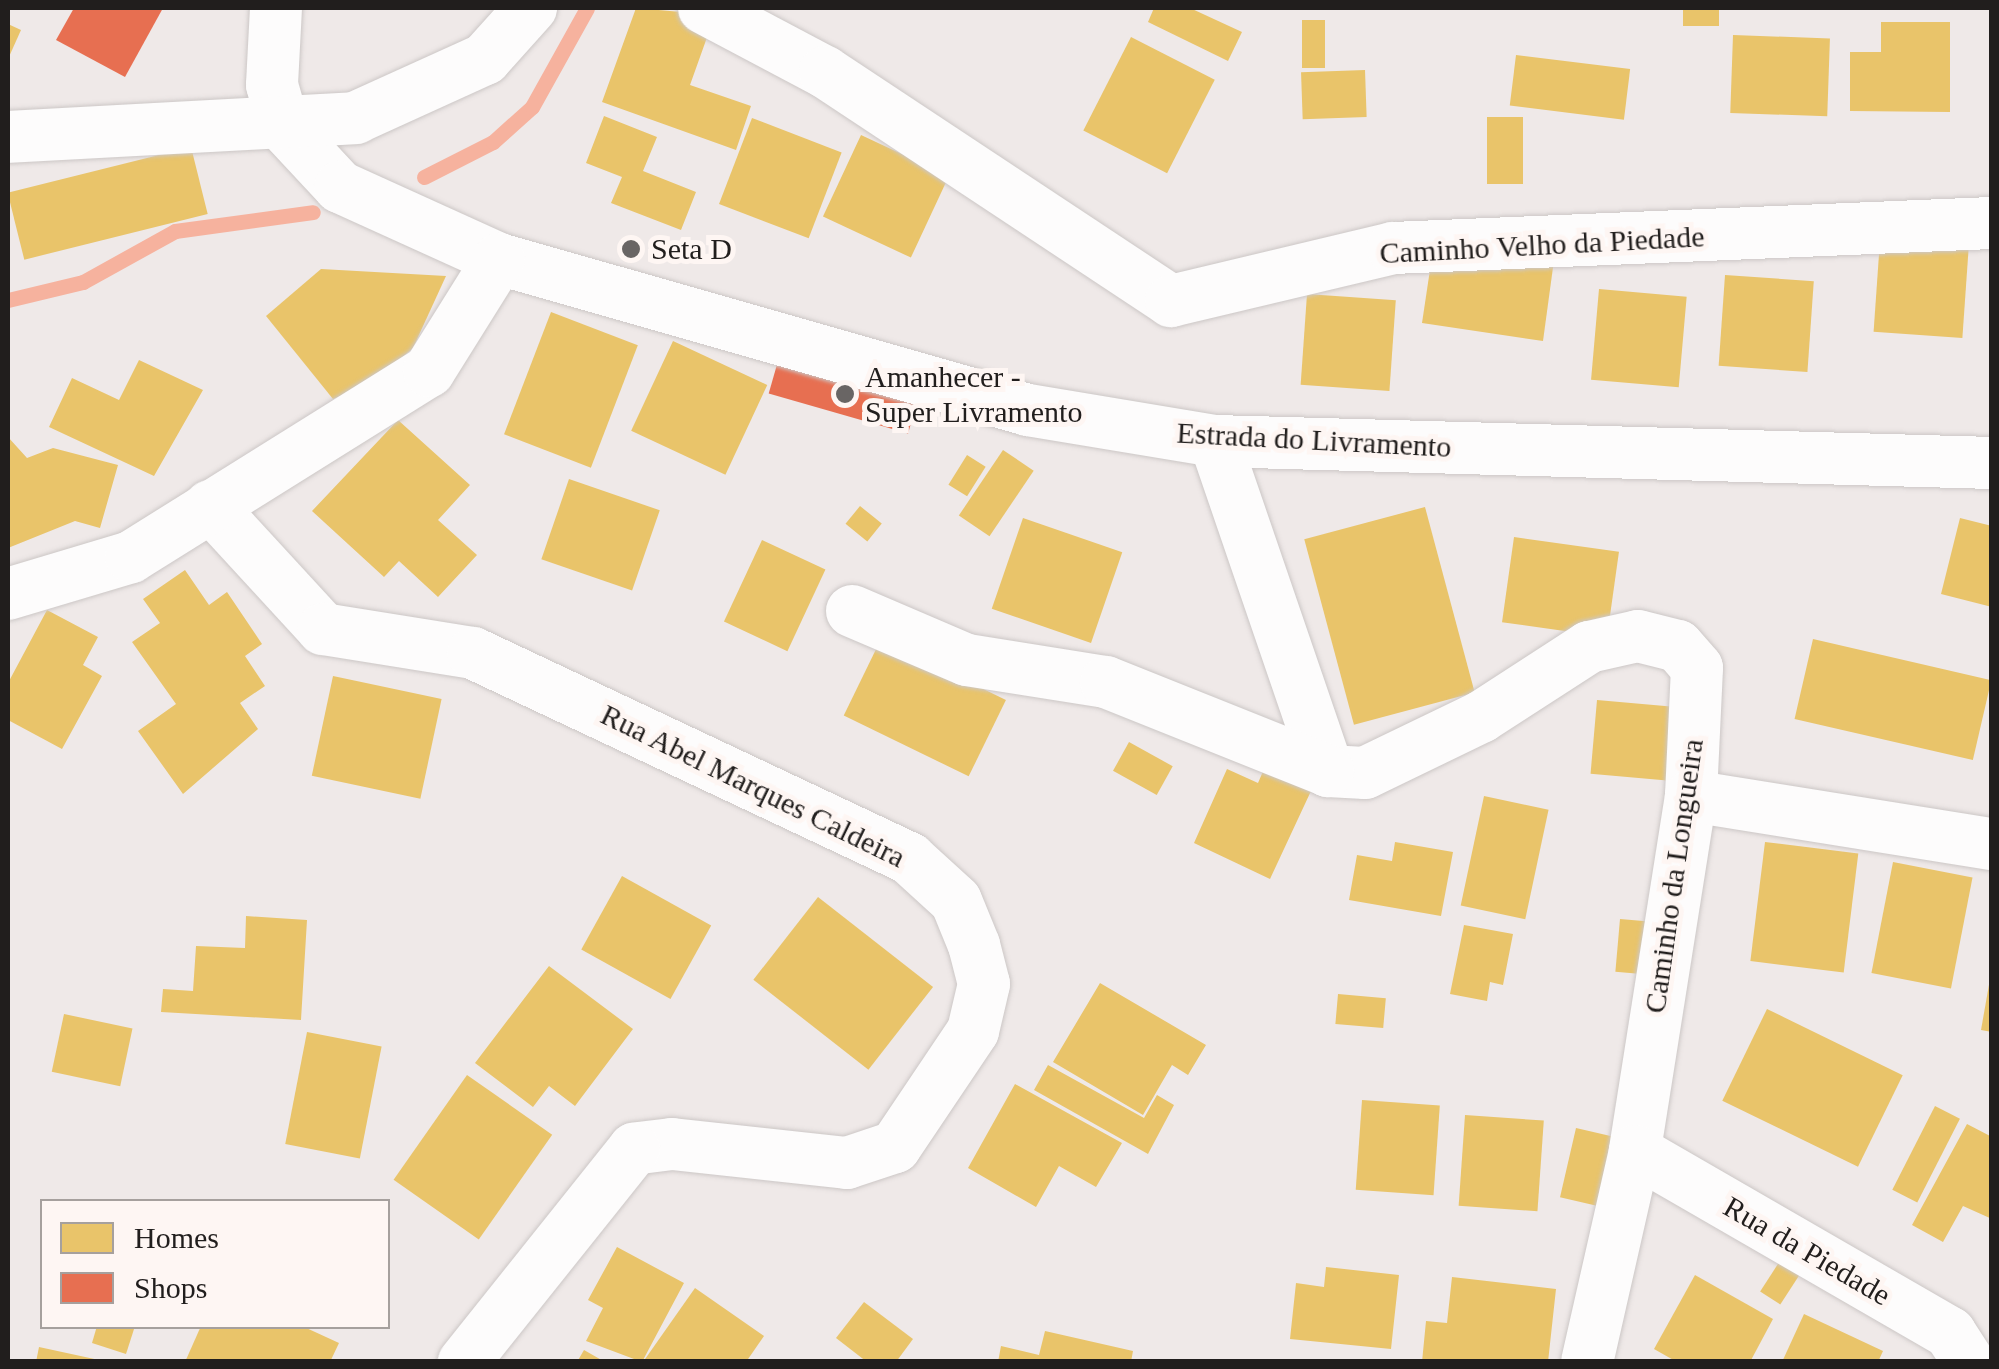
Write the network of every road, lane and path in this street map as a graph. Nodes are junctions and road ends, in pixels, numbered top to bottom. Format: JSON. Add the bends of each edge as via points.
{"nodes":[{"id":1,"x":276,"y":8,"type":"edge"},
{"id":2,"x":532,"y":8,"type":"edge"},
{"id":3,"x":704,"y":8,"type":"edge"},
{"id":4,"x":284,"y":127,"type":"junction"},
{"id":5,"x":8,"y":137,"type":"edge"},
{"id":6,"x":1992,"y":223,"type":"edge"},
{"id":7,"x":499,"y":259,"type":"junction"},
{"id":8,"x":1215,"y":440,"type":"junction"},
{"id":9,"x":1992,"y":463,"type":"edge"},
{"id":10,"x":210,"y":506,"type":"junction"},
{"id":11,"x":8,"y":594,"type":"edge"},
{"id":12,"x":852,"y":611,"type":"dead end"},
{"id":13,"x":1328,"y":771,"type":"junction"},
{"id":14,"x":1691,"y":796,"type":"junction"},
{"id":15,"x":1992,"y":844,"type":"edge"},
{"id":16,"x":1635,"y":1151,"type":"junction"},
{"id":17,"x":464,"y":1362,"type":"edge"},
{"id":18,"x":1588,"y":1362,"type":"edge"},
{"id":19,"x":1970,"y":1362,"type":"edge"}],
"edges":[{"from":1,"to":4,"type":"street","name":"Estrada do Livramento","via":[[272,86]]},
{"from":2,"to":4,"type":"street","via":[[485,59],[355,118]]},
{"from":3,"to":6,"type":"street","name":"Caminho Velho da Piedade","via":[[825,72],[1172,302],[1392,248]]},
{"from":4,"to":5,"type":"street"},
{"from":4,"to":7,"type":"street","name":"Estrada do Livramento","via":[[340,187]]},
{"from":7,"to":8,"type":"street","name":"Estrada do Livramento","via":[[1028,410]]},
{"from":7,"to":10,"type":"street","via":[[428,371]]},
{"from":8,"to":9,"type":"street","name":"Estrada do Livramento"},
{"from":8,"to":13,"type":"street"},
{"from":10,"to":11,"type":"street","via":[[131,557]]},
{"from":10,"to":17,"type":"street","name":"Rua Abel Marques Caldeira","via":[[323,629],[474,653],[910,858],[956,901],[974,945],[984,984],[973,1031],[895,1147],[847,1164],[672,1144],[634,1150]]},
{"from":12,"to":13,"type":"street","via":[[967,660],[1106,682]]},
{"from":13,"to":14,"type":"street","name":"Caminho da Longueira","via":[[1364,773],[1481,717],[1590,647],[1638,636],[1678,646],[1697,668]]},
{"from":14,"to":15,"type":"street"},
{"from":14,"to":16,"type":"street","name":"Caminho da Longueira"},
{"from":16,"to":18,"type":"street","name":"Caminho da Longueira"},
{"from":16,"to":19,"type":"street","name":"Rua da Piedade","via":[[1950,1333]]}]}
